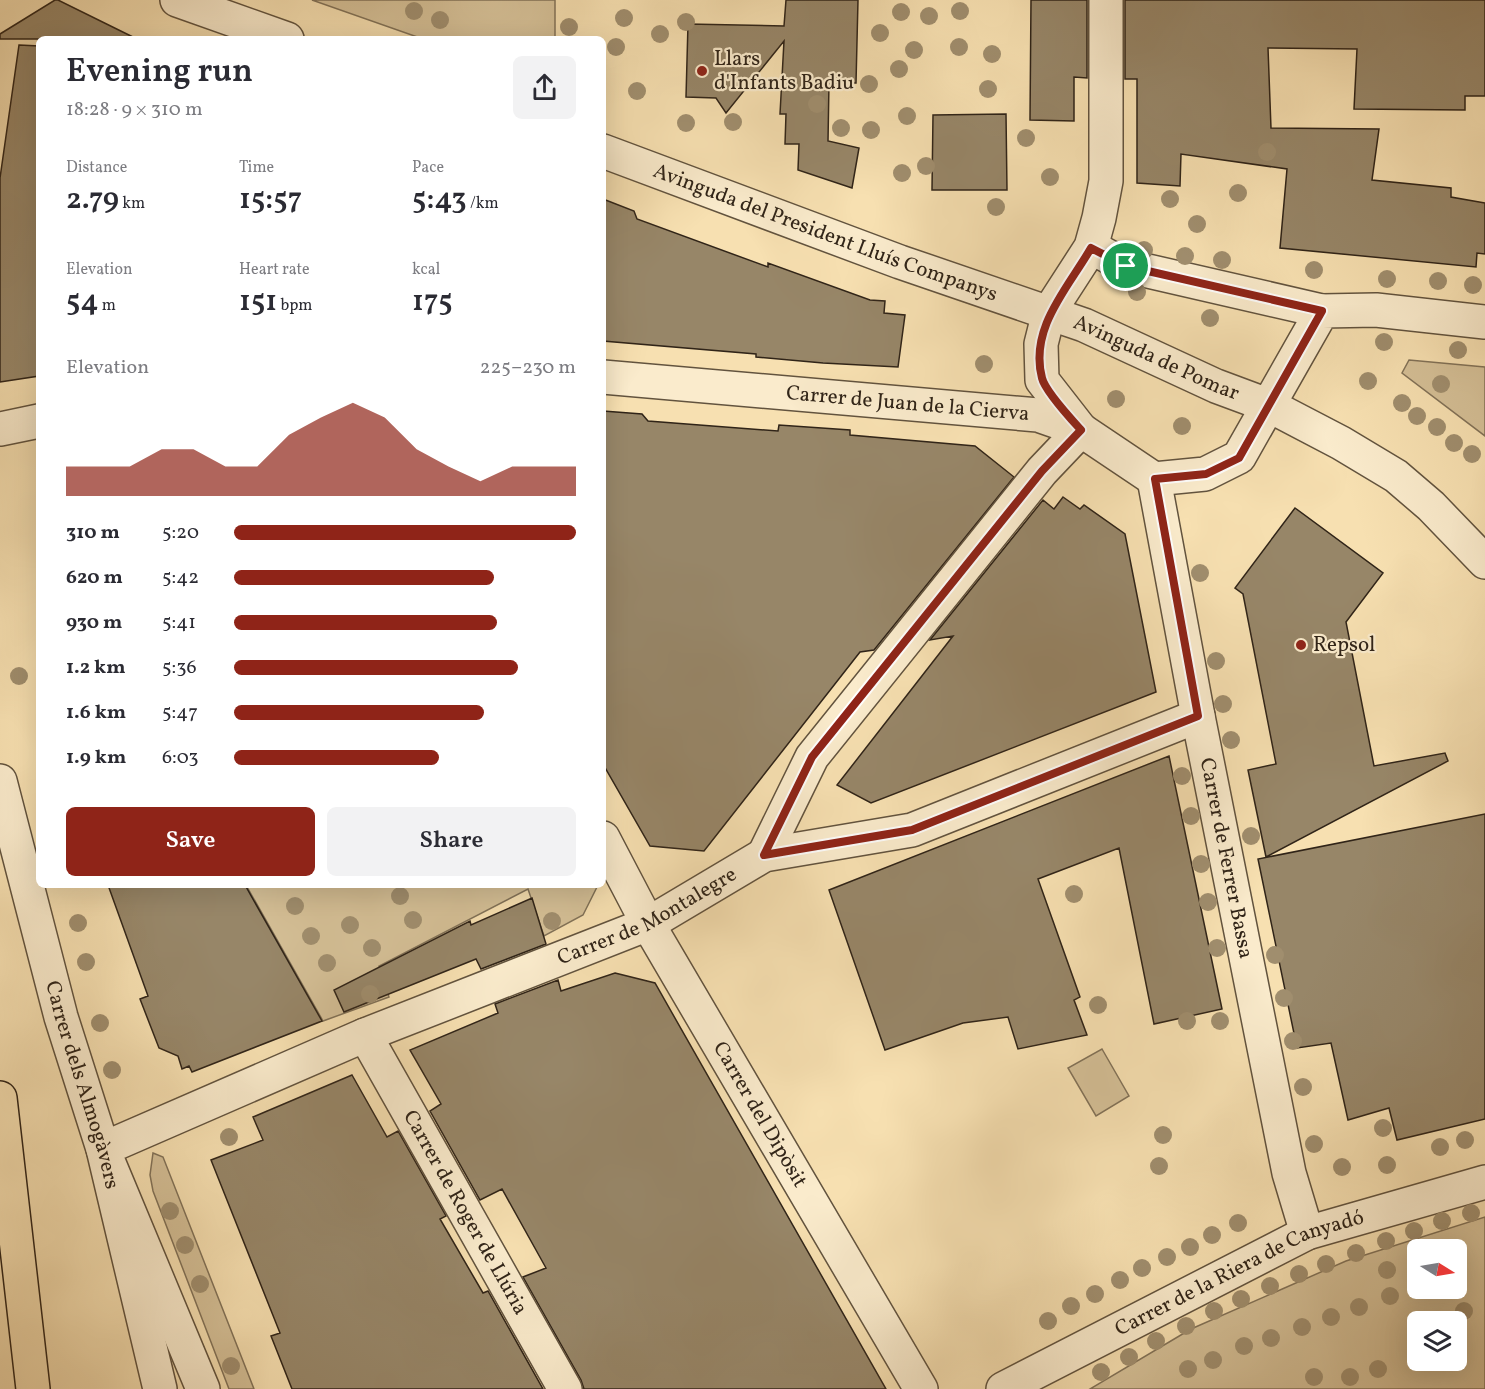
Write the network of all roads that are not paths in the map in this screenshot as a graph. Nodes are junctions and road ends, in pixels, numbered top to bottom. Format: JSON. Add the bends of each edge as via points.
{"nodes":[{"id":1,"x":177,"y":0,"type":"edge"},
{"id":2,"x":1106,"y":0,"type":"edge"},
{"id":3,"x":278,"y":36,"type":"edge"},
{"id":4,"x":606,"y":153,"type":"edge"},
{"id":5,"x":1091,"y":248,"type":"junction"},
{"id":6,"x":1322,"y":311,"type":"junction"},
{"id":7,"x":1049,"y":312,"type":"junction"},
{"id":8,"x":1485,"y":322,"type":"edge"},
{"id":9,"x":606,"y":377,"type":"edge"},
{"id":10,"x":1270,"y":406,"type":"junction"},
{"id":11,"x":36,"y":422,"type":"edge"},
{"id":12,"x":0,"y":429,"type":"edge"},
{"id":13,"x":1081,"y":430,"type":"junction"},
{"id":14,"x":1155,"y":479,"type":"junction"},
{"id":15,"x":1485,"y":562,"type":"edge"},
{"id":16,"x":1198,"y":716,"type":"junction"},
{"id":17,"x":0,"y":781,"type":"edge"},
{"id":18,"x":606,"y":844,"type":"edge"},
{"id":19,"x":764,"y":855,"type":"junction"},
{"id":20,"x":648,"y":924,"type":"junction"},
{"id":21,"x":365,"y":1035,"type":"junction"},
{"id":22,"x":0,"y":1098,"type":"edge"},
{"id":23,"x":104,"y":1149,"type":"junction"},
{"id":24,"x":1485,"y":1182,"type":"edge"},
{"id":25,"x":1306,"y":1233,"type":"junction"},
{"id":26,"x":0,"y":1300,"type":"edge"},
{"id":27,"x":20,"y":1389,"type":"edge"},
{"id":28,"x":33,"y":1389,"type":"edge"},
{"id":29,"x":160,"y":1389,"type":"edge"},
{"id":30,"x":203,"y":1389,"type":"edge"},
{"id":31,"x":565,"y":1389,"type":"edge"},
{"id":32,"x":921,"y":1389,"type":"edge"},
{"id":33,"x":1003,"y":1389,"type":"edge"}],
"edges":[{"from":1,"to":3,"type":"street"},
{"from":2,"to":5,"type":"street","via":[[1106,181]]},
{"from":4,"to":7,"type":"street","name":"Avinguda del President Lluís Companys","via":[[900,262]]},
{"from":5,"to":6,"type":"street","via":[[1126,266]]},
{"from":5,"to":7,"type":"street"},
{"from":6,"to":8,"type":"street","via":[[1376,310]]},
{"from":6,"to":10,"type":"street"},
{"from":7,"to":10,"type":"street","name":"Avinguda de Pomar"},
{"from":7,"to":13,"type":"street","name":"Avinguda de Pomar","via":[[1041,344],[1042,380]]},
{"from":9,"to":13,"type":"street","name":"Carrer de Juan de la Cierva","via":[[1038,415]]},
{"from":10,"to":14,"type":"street","via":[[1239,458],[1206,474]]},
{"from":10,"to":15,"type":"street","name":"Avinguda de Pomar","via":[[1396,476]]},
{"from":11,"to":12,"type":"street"},
{"from":13,"to":14,"type":"street","name":"Carrer de Juan de la Cierva"},
{"from":13,"to":19,"type":"street","via":[[1042,471],[812,757]]},
{"from":14,"to":16,"type":"street","name":"Carrer de Ferrer Bassa"},
{"from":16,"to":19,"type":"street","name":"Carrer de Montalegre","via":[[912,830]]},
{"from":16,"to":25,"type":"street","name":"Carrer de Ferrer Bassa","via":[[1289,1173]]},
{"from":17,"to":23,"type":"street","name":"Carrer dels Almogàvers","via":[[61,1017]]},
{"from":18,"to":20,"type":"street","name":"Carrer del Dipòsit"},
{"from":19,"to":20,"type":"street","name":"Carrer de Montalegre"},
{"from":20,"to":21,"type":"street","name":"Carrer de Montalegre"},
{"from":20,"to":32,"type":"street","name":"Carrer del Dipòsit"},
{"from":21,"to":23,"type":"street","name":"Carrer de Montalegre"},
{"from":21,"to":31,"type":"street","name":"Carrer de Roger de Llúria"},
{"from":22,"to":28,"type":"highway"},
{"from":23,"to":29,"type":"street","name":"Carrer dels Almogàvers"},
{"from":23,"to":30,"type":"street"},
{"from":24,"to":25,"type":"street","name":"Carrer de la Riera de Canyadó"},
{"from":25,"to":33,"type":"street","name":"Carrer de la Riera de Canyadó"},
{"from":26,"to":27,"type":"highway"}]}
